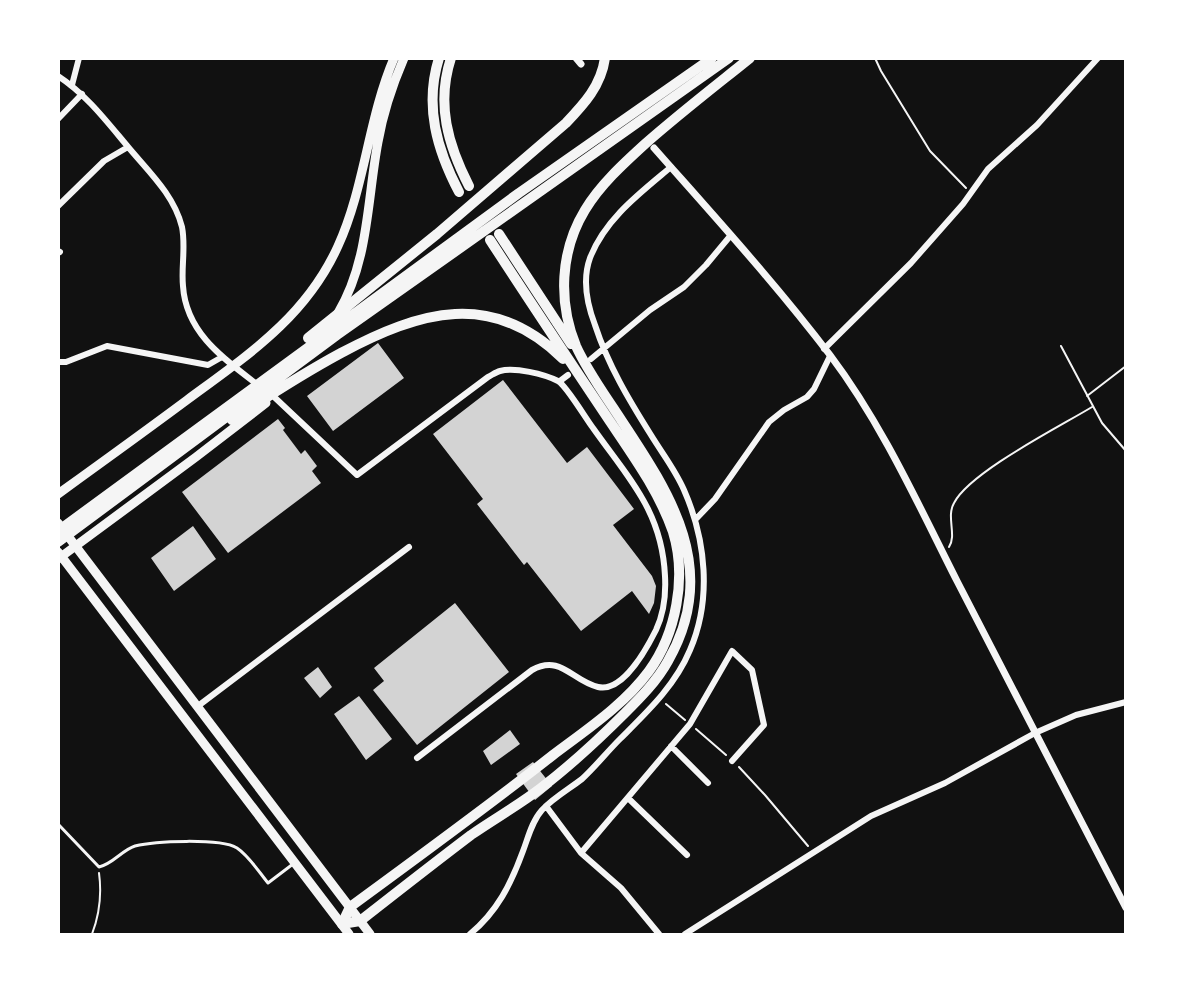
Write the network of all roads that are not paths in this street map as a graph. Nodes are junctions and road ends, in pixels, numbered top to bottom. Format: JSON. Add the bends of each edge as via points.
{"nodes":[{"id":1,"x":79,"y":58,"type":"edge"},
{"id":2,"x":394,"y":58,"type":"edge"},
{"id":3,"x":404,"y":58,"type":"edge"},
{"id":4,"x":439,"y":58,"type":"edge"},
{"id":5,"x":451,"y":58,"type":"edge"},
{"id":6,"x":605,"y":58,"type":"edge"},
{"id":7,"x":712,"y":58,"type":"edge"},
{"id":8,"x":729,"y":58,"type":"edge"},
{"id":9,"x":750,"y":58,"type":"edge"},
{"id":10,"x":1098,"y":58,"type":"edge"},
{"id":11,"x":58,"y":76,"type":"edge"},
{"id":12,"x":72,"y":85,"type":"junction"},
{"id":13,"x":82,"y":94,"type":"junction"},
{"id":14,"x":58,"y":119,"type":"edge"},
{"id":15,"x":128,"y":147,"type":"junction"},
{"id":16,"x":654,"y":148,"type":"dead end"},
{"id":17,"x":670,"y":167,"type":"junction"},
{"id":18,"x":60,"y":203,"type":"edge"},
{"id":19,"x":731,"y":235,"type":"junction"},
{"id":20,"x":494,"y":237,"type":"dead end"},
{"id":21,"x":383,"y":291,"type":"junction"},
{"id":22,"x":603,"y":349,"type":"junction"},
{"id":23,"x":824,"y":349,"type":"junction"},
{"id":24,"x":830,"y":356,"type":"junction"},
{"id":25,"x":222,"y":357,"type":"junction"},
{"id":26,"x":58,"y":362,"type":"edge"},
{"id":27,"x":233,"y":366,"type":"junction"},
{"id":28,"x":581,"y":369,"type":"junction"},
{"id":29,"x":560,"y":381,"type":"junction"},
{"id":30,"x":273,"y":396,"type":"junction"},
{"id":31,"x":58,"y":494,"type":"edge"},
{"id":32,"x":695,"y":520,"type":"junction"},
{"id":33,"x":58,"y":523,"type":"edge"},
{"id":34,"x":58,"y":531,"type":"edge"},
{"id":35,"x":76,"y":546,"type":"junction"},
{"id":36,"x":410,"y":547,"type":"dead end"},
{"id":37,"x":59,"y":551,"type":"edge"},
{"id":38,"x":1125,"y":702,"type":"edge"},
{"id":39,"x":198,"y":705,"type":"junction"},
{"id":40,"x":1035,"y":733,"type":"junction"},
{"id":41,"x":671,"y":746,"type":"junction"},
{"id":42,"x":417,"y":758,"type":"dead end"},
{"id":43,"x":732,"y":760,"type":"road end"},
{"id":44,"x":708,"y":783,"type":"dead end"},
{"id":45,"x":628,"y":798,"type":"junction"},
{"id":46,"x":546,"y":806,"type":"junction"},
{"id":47,"x":58,"y":824,"type":"edge"},
{"id":48,"x":581,"y":853,"type":"junction"},
{"id":49,"x":687,"y":855,"type":"dead end"},
{"id":50,"x":295,"y":863,"type":"junction"},
{"id":51,"x":350,"y":907,"type":"junction"},
{"id":52,"x":1125,"y":908,"type":"edge"},
{"id":53,"x":360,"y":921,"type":"junction"},
{"id":54,"x":342,"y":924,"type":"junction"},
{"id":55,"x":349,"y":934,"type":"edge"},
{"id":56,"x":370,"y":934,"type":"edge"},
{"id":57,"x":470,"y":934,"type":"edge"},
{"id":58,"x":659,"y":934,"type":"edge"},
{"id":59,"x":686,"y":934,"type":"edge"}],
"edges":[{"from":1,"to":12,"type":"street"},
{"from":2,"to":27,"type":"main road","via":[[349,221],[328,268],[297,312]]},
{"from":3,"to":30,"type":"main road","via":[[377,143],[362,248],[350,290],[327,331]]},
{"from":4,"to":5,"type":"highway","via":[[432,99],[435,135],[441,154],[464,189],[444,115]]},
{"from":6,"to":21,"type":"highway","via":[[596,88],[566,123]]},
{"from":7,"to":21,"type":"highway"},
{"from":8,"to":21,"type":"highway"},
{"from":9,"to":28,"type":"highway","via":[[622,166],[576,226],[565,264],[566,304]]},
{"from":10,"to":23,"type":"street","via":[[1037,125],[988,169],[911,263]]},
{"from":11,"to":12,"type":"street"},
{"from":12,"to":13,"type":"street"},
{"from":13,"to":14,"type":"street"},
{"from":13,"to":15,"type":"street"},
{"from":15,"to":18,"type":"street","via":[[104,161]]},
{"from":15,"to":25,"type":"street","via":[[176,210],[182,228],[183,287],[188,309],[196,329]]},
{"from":16,"to":17,"type":"street"},
{"from":17,"to":19,"type":"street"},
{"from":17,"to":22,"type":"street","via":[[612,220],[589,261],[588,308]]},
{"from":19,"to":22,"type":"street","via":[[684,287]]},
{"from":19,"to":23,"type":"street"},
{"from":20,"to":28,"type":"highway"},
{"from":21,"to":34,"type":"highway"},
{"from":21,"to":37,"type":"highway"},
{"from":22,"to":28,"type":"street"},
{"from":22,"to":32,"type":"street","via":[[631,404],[684,488]]},
{"from":23,"to":24,"type":"street"},
{"from":24,"to":32,"type":"street","via":[[814,389],[770,422],[715,500]]},
{"from":24,"to":40,"type":"street","via":[[886,444]]},
{"from":25,"to":26,"type":"street","via":[[208,365],[107,346]]},
{"from":25,"to":27,"type":"street"},
{"from":27,"to":30,"type":"street"},
{"from":27,"to":31,"type":"main road"},
{"from":28,"to":29,"type":"street"},
{"from":28,"to":37,"type":"highway","via":[[536,337],[491,316],[467,313],[418,318],[326,361],[263,399],[207,436]]},
{"from":28,"to":51,"type":"highway","via":[[652,487],[674,534],[677,596],[659,655],[618,703],[471,819]]},
{"from":28,"to":53,"type":"highway","via":[[662,482],[684,533],[689,597],[678,639],[657,678],[586,752]]},
{"from":29,"to":30,"type":"street","via":[[520,369],[500,370],[357,475]]},
{"from":29,"to":42,"type":"street","via":[[652,513],[663,549],[665,578],[665,601],[656,629],[636,662],[609,687],[598,687],[557,666],[541,665]]},
{"from":30,"to":35,"type":"main road"},
{"from":32,"to":46,"type":"street","via":[[704,554],[704,587],[701,615],[679,672],[659,699],[583,777]]},
{"from":33,"to":35,"type":"main road"},
{"from":35,"to":37,"type":"main road"},
{"from":35,"to":39,"type":"main road"},
{"from":36,"to":39,"type":"street"},
{"from":37,"to":50,"type":"main road"},
{"from":38,"to":40,"type":"street","via":[[1076,715]]},
{"from":39,"to":51,"type":"main road"},
{"from":40,"to":52,"type":"street"},
{"from":40,"to":59,"type":"street","via":[[945,783],[871,816]]},
{"from":41,"to":43,"type":"street","via":[[690,724],[732,651],[752,670],[764,725]]},
{"from":41,"to":44,"type":"street"},
{"from":41,"to":45,"type":"street"},
{"from":45,"to":48,"type":"street"},
{"from":45,"to":49,"type":"street"},
{"from":46,"to":48,"type":"street"},
{"from":46,"to":57,"type":"street","via":[[536,818],[512,882],[496,909]]},
{"from":47,"to":50,"type":"lane","via":[[99,867],[133,847],[193,841],[239,849],[268,883]]},
{"from":48,"to":58,"type":"street","via":[[621,888]]},
{"from":50,"to":54,"type":"main road"},
{"from":51,"to":53,"type":"main road"},
{"from":51,"to":54,"type":"highway"},
{"from":53,"to":54,"type":"highway"},
{"from":53,"to":56,"type":"main road"},
{"from":54,"to":55,"type":"main road"}]}
